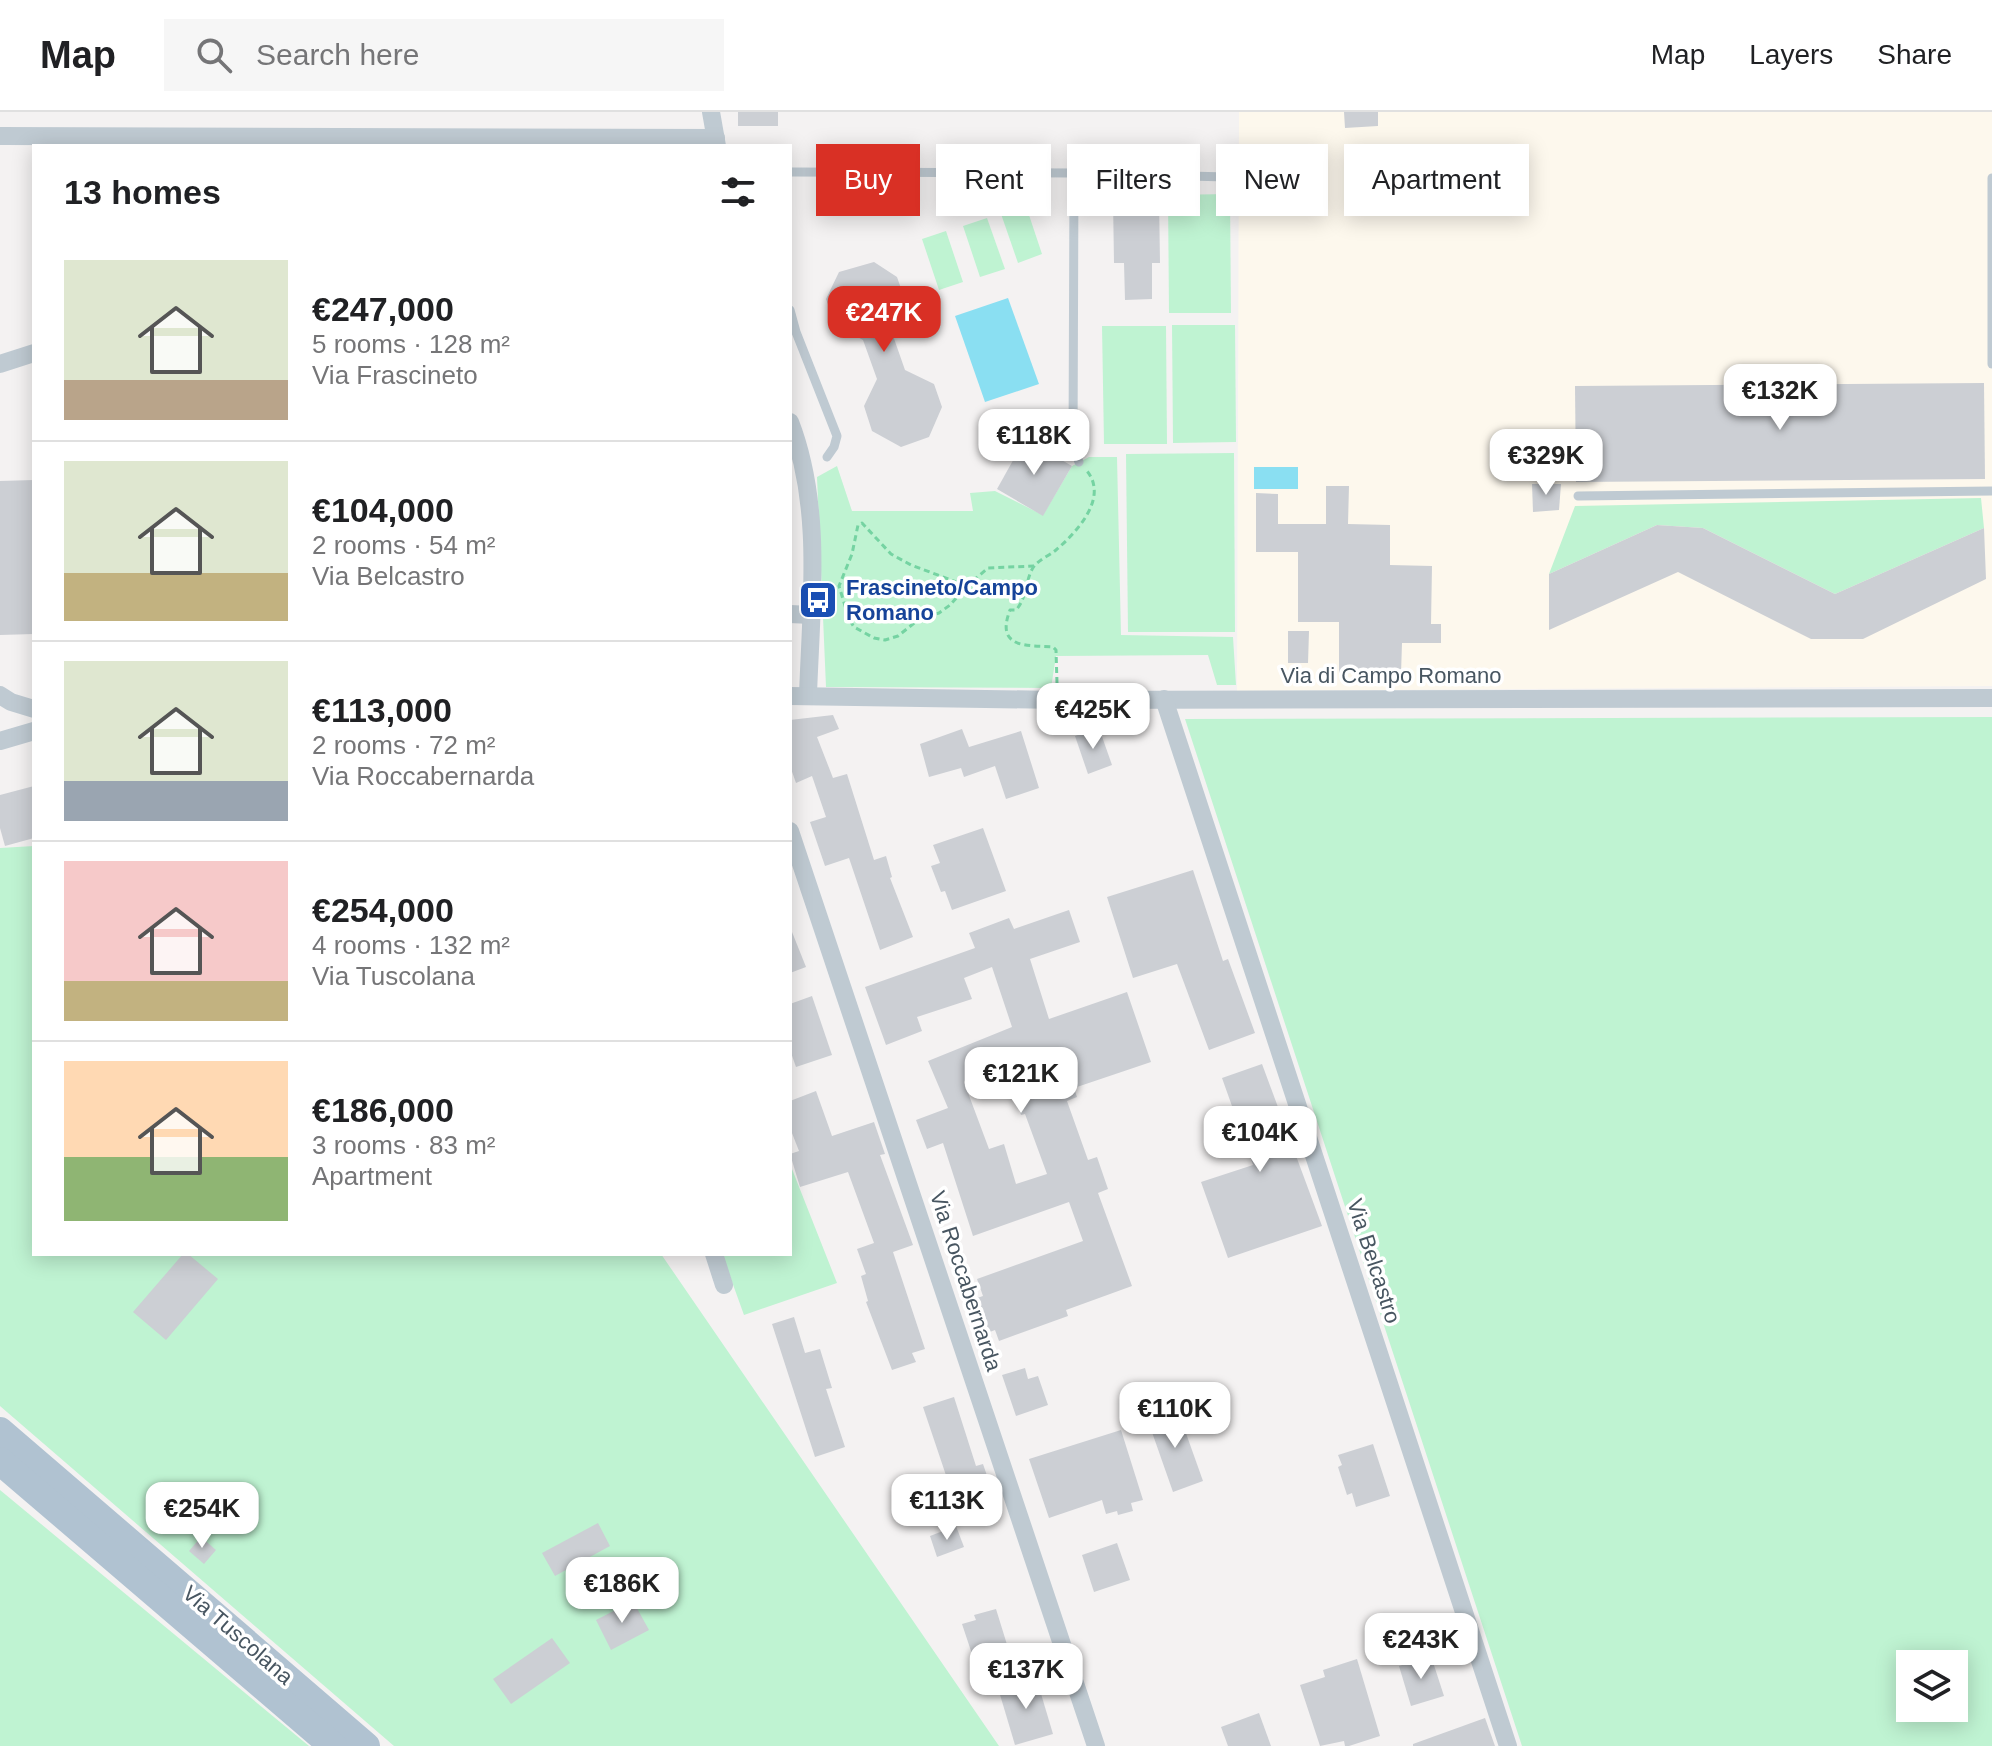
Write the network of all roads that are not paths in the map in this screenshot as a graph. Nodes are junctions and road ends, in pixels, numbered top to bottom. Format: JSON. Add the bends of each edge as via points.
{"nodes":[{"id":1,"x":711,"y":112,"type":"edge"},
{"id":2,"x":0,"y":136,"type":"edge"},
{"id":3,"x":330,"y":142,"type":"edge"},
{"id":4,"x":716,"y":142,"type":"edge"},
{"id":5,"x":792,"y":172,"type":"edge"},
{"id":6,"x":1067,"y":173,"type":"edge"},
{"id":7,"x":1992,"y":178,"type":"edge"},
{"id":8,"x":1074,"y":216,"type":"edge"},
{"id":9,"x":1992,"y":269,"type":"edge"},
{"id":10,"x":792,"y":317,"type":"edge"},
{"id":11,"x":32,"y":354,"type":"edge"},
{"id":12,"x":0,"y":364,"type":"edge"},
{"id":13,"x":1992,"y":364,"type":"edge"},
{"id":14,"x":792,"y":427,"type":"edge"},
{"id":15,"x":827,"y":457,"type":"dead end"},
{"id":16,"x":1079,"y":462,"type":"road end"},
{"id":17,"x":1992,"y":491,"type":"edge"},
{"id":18,"x":1578,"y":496,"type":"dead end"},
{"id":19,"x":792,"y":614,"type":"edge"},
{"id":20,"x":811,"y":615,"type":"junction"},
{"id":21,"x":0,"y":695,"type":"edge"},
{"id":22,"x":799,"y":695,"type":"edge"},
{"id":23,"x":1992,"y":698,"type":"edge"},
{"id":24,"x":1164,"y":699,"type":"junction"},
{"id":25,"x":32,"y":708,"type":"edge"},
{"id":26,"x":32,"y":732,"type":"edge"},
{"id":27,"x":0,"y":741,"type":"edge"},
{"id":28,"x":792,"y":837,"type":"edge"},
{"id":29,"x":715,"y":1256,"type":"edge"},
{"id":30,"x":724,"y":1285,"type":"dead end"},
{"id":31,"x":0,"y":1431,"type":"edge"},
{"id":32,"x":0,"y":1461,"type":"edge"},
{"id":33,"x":333,"y":1746,"type":"edge"},
{"id":34,"x":366,"y":1746,"type":"edge"},
{"id":35,"x":1096,"y":1746,"type":"edge"},
{"id":36,"x":1508,"y":1746,"type":"edge"}],
"edges":[{"from":1,"to":4,"type":"street"},
{"from":2,"to":3,"type":"street"},
{"from":3,"to":4,"type":"street"},
{"from":5,"to":6,"type":"lane"},
{"from":7,"to":9,"type":"lane"},
{"from":8,"to":16,"type":"lane","via":[[1073,447]]},
{"from":9,"to":13,"type":"lane"},
{"from":10,"to":15,"type":"lane","via":[[837,436]]},
{"from":11,"to":12,"type":"street"},
{"from":14,"to":20,"type":"street","via":[[810,498]]},
{"from":17,"to":18,"type":"lane"},
{"from":19,"to":20,"type":"street"},
{"from":20,"to":22,"type":"street"},
{"from":21,"to":25,"type":"street"},
{"from":22,"to":24,"type":"street","name":"Via di Campo Romano"},
{"from":23,"to":24,"type":"street","name":"Via di Campo Romano"},
{"from":24,"to":36,"type":"street","name":"Via Belcastro"},
{"from":26,"to":27,"type":"street"},
{"from":28,"to":35,"type":"street","name":"Via Roccabernarda"},
{"from":29,"to":30,"type":"street"},
{"from":31,"to":34,"type":"main road","name":"Via Tuscolana"},
{"from":32,"to":33,"type":"main road","name":"Via Tuscolana"}]}
